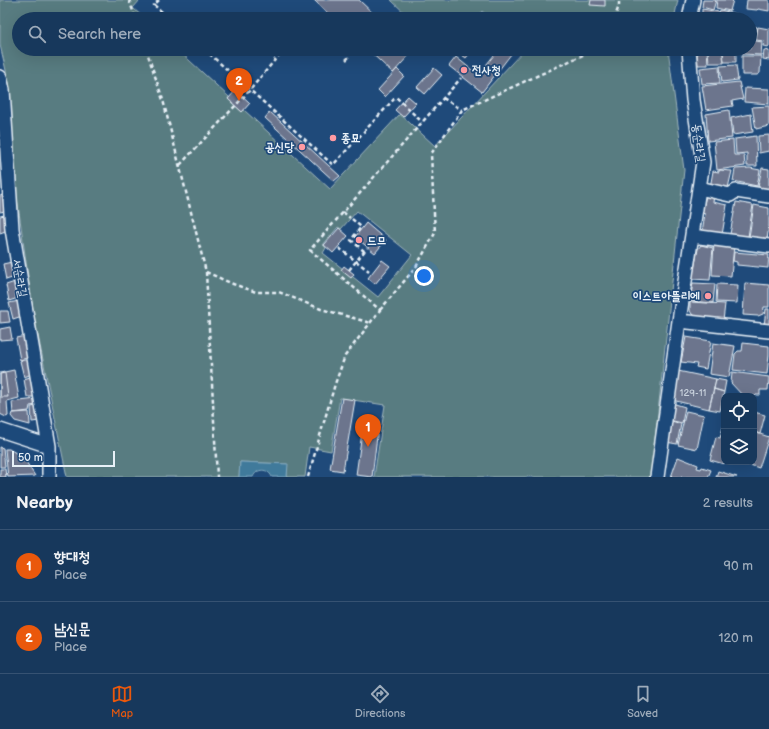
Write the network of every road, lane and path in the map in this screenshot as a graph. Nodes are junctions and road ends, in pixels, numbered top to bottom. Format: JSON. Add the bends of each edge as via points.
{"nodes":[{"id":1,"x":129,"y":0,"type":"edge"},
{"id":2,"x":159,"y":0,"type":"edge"},
{"id":3,"x":619,"y":0,"type":"edge"},
{"id":4,"x":693,"y":0,"type":"edge"},
{"id":5,"x":133,"y":12,"type":"edge"},
{"id":6,"x":162,"y":12,"type":"edge"},
{"id":7,"x":617,"y":12,"type":"edge"},
{"id":8,"x":690,"y":12,"type":"edge"},
{"id":9,"x":148,"y":56,"type":"edge"},
{"id":10,"x":212,"y":56,"type":"edge"},
{"id":11,"x":278,"y":56,"type":"edge"},
{"id":12,"x":581,"y":56,"type":"edge"},
{"id":13,"x":690,"y":56,"type":"edge"},
{"id":14,"x":349,"y":57,"type":"dead end"},
{"id":15,"x":346,"y":60,"type":"dead end"},
{"id":16,"x":0,"y":77,"type":"edge"},
{"id":17,"x":461,"y":78,"type":"dead end"},
{"id":18,"x":250,"y":90,"type":"junction"},
{"id":19,"x":443,"y":98,"type":"junction"},
{"id":20,"x":462,"y":110,"type":"junction"},
{"id":21,"x":422,"y":122,"type":"junction"},
{"id":22,"x":180,"y":166,"type":"junction"},
{"id":23,"x":699,"y":188,"type":"junction"},
{"id":24,"x":769,"y":196,"type":"edge"},
{"id":25,"x":343,"y":212,"type":"junction"},
{"id":26,"x":692,"y":236,"type":"junction"},
{"id":27,"x":769,"y":246,"type":"edge"},
{"id":28,"x":339,"y":248,"type":"dead end"},
{"id":29,"x":356,"y":262,"type":"junction"},
{"id":30,"x":349,"y":270,"type":"dead end"},
{"id":31,"x":369,"y":271,"type":"dead end"},
{"id":32,"x":206,"y":272,"type":"junction"},
{"id":33,"x":346,"y":274,"type":"dead end"},
{"id":34,"x":343,"y":278,"type":"junction"},
{"id":35,"x":380,"y":310,"type":"junction"},
{"id":36,"x":679,"y":321,"type":"junction"},
{"id":37,"x":371,"y":322,"type":"junction"},
{"id":38,"x":769,"y":331,"type":"edge"},
{"id":39,"x":0,"y":430,"type":"edge"},
{"id":40,"x":48,"y":446,"type":"junction"},
{"id":41,"x":49,"y":477,"type":"edge"},
{"id":42,"x":217,"y":477,"type":"edge"},
{"id":43,"x":308,"y":477,"type":"edge"},
{"id":44,"x":657,"y":477,"type":"edge"}],
"edges":[{"from":1,"to":5,"type":"path"},
{"from":2,"to":6,"type":"path","via":[[154,5]]},
{"from":3,"to":7,"type":"path"},
{"from":4,"to":8,"type":"street"},
{"from":9,"to":22,"type":"path"},
{"from":10,"to":18,"type":"path"},
{"from":11,"to":18,"type":"path"},
{"from":12,"to":20,"type":"path"},
{"from":13,"to":23,"type":"street","name":"동순라길","via":[[693,100],[703,162]]},
{"from":14,"to":15,"type":"path"},
{"from":16,"to":40,"type":"street","name":"서순라길","via":[[12,229]]},
{"from":17,"to":19,"type":"path"},
{"from":18,"to":21,"type":"path","via":[[333,165],[396,97]]},
{"from":18,"to":22,"type":"path"},
{"from":19,"to":20,"type":"path"},
{"from":19,"to":21,"type":"path"},
{"from":20,"to":35,"type":"path","via":[[431,154],[435,233],[416,267]]},
{"from":21,"to":25,"type":"path"},
{"from":22,"to":32,"type":"path"},
{"from":23,"to":24,"type":"street","via":[[730,195],[736,191]]},
{"from":23,"to":26,"type":"street","name":"동순라길"},
{"from":25,"to":29,"type":"path","via":[[361,227],[351,240],[366,250]]},
{"from":25,"to":34,"type":"path","via":[[310,250]]},
{"from":26,"to":27,"type":"street"},
{"from":26,"to":36,"type":"street","name":"동순라길"},
{"from":28,"to":29,"type":"path"},
{"from":29,"to":30,"type":"path"},
{"from":29,"to":31,"type":"path"},
{"from":32,"to":37,"type":"path","via":[[256,292],[279,292]]},
{"from":32,"to":42,"type":"path"},
{"from":33,"to":34,"type":"path"},
{"from":34,"to":35,"type":"path"},
{"from":35,"to":37,"type":"path"},
{"from":36,"to":38,"type":"street"},
{"from":36,"to":44,"type":"street","name":"동순라길"},
{"from":37,"to":43,"type":"path","via":[[345,356]]},
{"from":39,"to":40,"type":"street"},
{"from":40,"to":41,"type":"street","name":"서순라길"}]}
